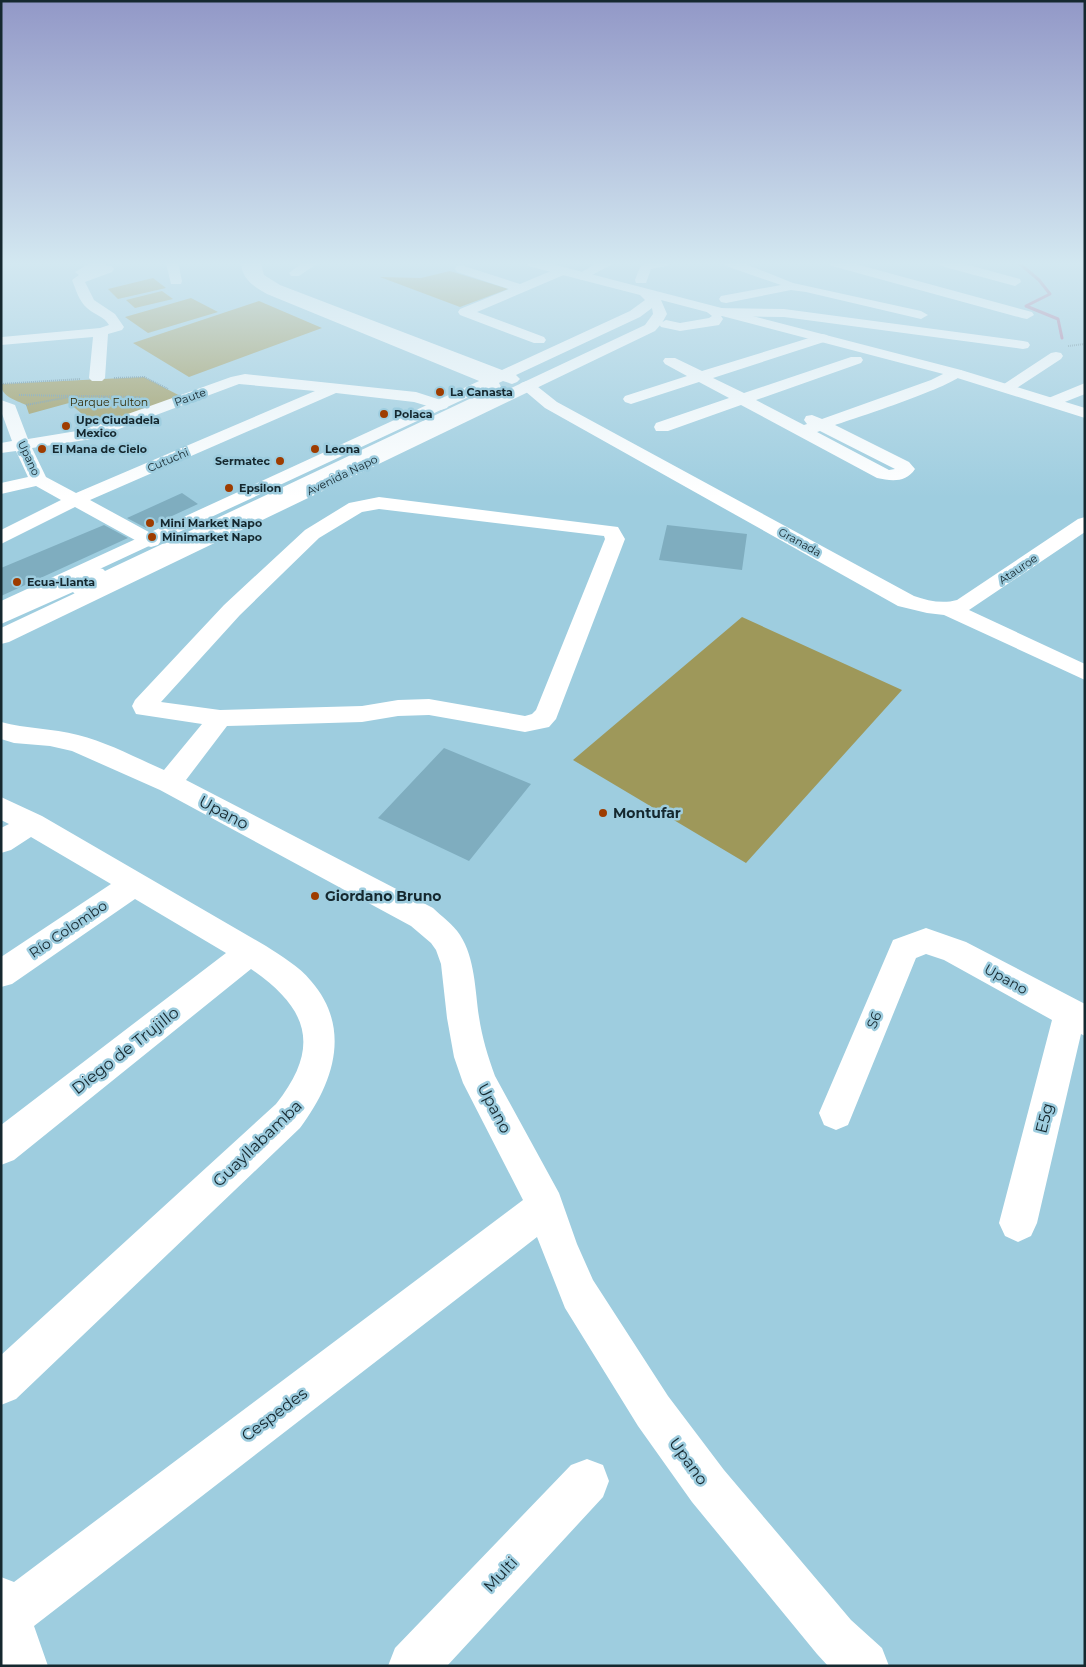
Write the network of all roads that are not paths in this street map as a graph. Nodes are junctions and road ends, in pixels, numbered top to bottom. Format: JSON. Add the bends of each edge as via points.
{"nodes":[{"id":1,"x":100,"y":341,"type":"edge"},
{"id":2,"x":381,"y":341,"type":"edge"},
{"id":3,"x":401,"y":341,"type":"edge"},
{"id":4,"x":407,"y":341,"type":"edge"},
{"id":5,"x":624,"y":341,"type":"edge"},
{"id":6,"x":813,"y":341,"type":"edge"},
{"id":7,"x":833,"y":341,"type":"edge"},
{"id":8,"x":992,"y":341,"type":"edge"},
{"id":9,"x":573,"y":342,"type":"joint"},
{"id":10,"x":1023,"y":345,"type":"dead end"},
{"id":11,"x":602,"y":352,"type":"junction"},
{"id":12,"x":1056,"y":356,"type":"dead end"},
{"id":13,"x":670,"y":360,"type":"dead end"},
{"id":14,"x":856,"y":360,"type":"dead end"},
{"id":15,"x":956,"y":373,"type":"junction"},
{"id":16,"x":701,"y":376,"type":"junction"},
{"id":17,"x":497,"y":377,"type":"junction"},
{"id":18,"x":97,"y":378,"type":"dead end"},
{"id":19,"x":527,"y":386,"type":"junction"},
{"id":20,"x":336,"y":387,"type":"junction"},
{"id":21,"x":1006,"y":388,"type":"junction"},
{"id":22,"x":471,"y":389,"type":"junction"},
{"id":23,"x":1084,"y":389,"type":"edge"},
{"id":24,"x":631,"y":399,"type":"dead end"},
{"id":25,"x":749,"y":402,"type":"junction"},
{"id":26,"x":1052,"y":402,"type":"junction"},
{"id":27,"x":441,"y":405,"type":"junction"},
{"id":28,"x":5,"y":407,"type":"edge"},
{"id":29,"x":1085,"y":413,"type":"edge"},
{"id":30,"x":826,"y":423,"type":"junction"},
{"id":31,"x":662,"y":427,"type":"dead end"},
{"id":32,"x":803,"y":431,"type":"junction"},
{"id":33,"x":22,"y":445,"type":"junction"},
{"id":34,"x":1,"y":448,"type":"edge"},
{"id":35,"x":38,"y":480,"type":"junction"},
{"id":36,"x":1,"y":490,"type":"edge"},
{"id":37,"x":75,"y":500,"type":"junction"},
{"id":38,"x":1085,"y":523,"type":"edge"},
{"id":39,"x":1,"y":538,"type":"edge"},
{"id":40,"x":152,"y":541,"type":"junction"},
{"id":41,"x":1,"y":609,"type":"edge"},
{"id":42,"x":949,"y":609,"type":"junction"},
{"id":43,"x":1,"y":618,"type":"edge"},
{"id":44,"x":1,"y":628,"type":"edge"},
{"id":45,"x":1,"y":637,"type":"edge"},
{"id":46,"x":1085,"y":673,"type":"edge"},
{"id":47,"x":220,"y":718,"type":"junction"},
{"id":48,"x":1,"y":730,"type":"edge"},
{"id":49,"x":169,"y":783,"type":"junction"},
{"id":50,"x":1,"y":807,"type":"edge"},
{"id":51,"x":32,"y":824,"type":"junction"},
{"id":52,"x":1,"y":842,"type":"edge"},
{"id":53,"x":134,"y":884,"type":"junction"},
{"id":54,"x":926,"y":941,"type":"joint"},
{"id":55,"x":249,"y":953,"type":"junction"},
{"id":56,"x":1,"y":974,"type":"edge"},
{"id":57,"x":1077,"y":1017,"type":"edge"},
{"id":58,"x":836,"y":1113,"type":"dead end"},
{"id":59,"x":1,"y":1148,"type":"edge"},
{"id":60,"x":546,"y":1206,"type":"junction"},
{"id":61,"x":1018,"y":1223,"type":"dead end"},
{"id":62,"x":1,"y":1384,"type":"edge"},
{"id":63,"x":587,"y":1481,"type":"dead end"},
{"id":64,"x":3,"y":1613,"type":"edge"},
{"id":65,"x":24,"y":1666,"type":"edge"},
{"id":66,"x":413,"y":1666,"type":"edge"},
{"id":67,"x":864,"y":1666,"type":"edge"}],
"edges":[{"from":1,"to":18,"type":"street"},
{"from":2,"to":22,"type":"street","via":[[458,372],[470,383]]},
{"from":3,"to":17,"type":"street"},
{"from":4,"to":17,"type":"street"},
{"from":5,"to":11,"type":"street","name":"Avenida Napo"},
{"from":6,"to":16,"type":"street"},
{"from":7,"to":15,"type":"street"},
{"from":8,"to":10,"type":"street"},
{"from":9,"to":11,"type":"street"},
{"from":9,"to":17,"type":"street","name":"Avenida Napo"},
{"from":11,"to":19,"type":"street","name":"Avenida Napo"},
{"from":12,"to":21,"type":"street"},
{"from":13,"to":16,"type":"street"},
{"from":14,"to":25,"type":"street"},
{"from":15,"to":21,"type":"street"},
{"from":15,"to":30,"type":"street"},
{"from":16,"to":24,"type":"street"},
{"from":16,"to":25,"type":"street"},
{"from":17,"to":19,"type":"street","name":"Granada"},
{"from":17,"to":22,"type":"street","name":"Avenida Napo"},
{"from":17,"to":44,"type":"street","via":[[488,396]]},
{"from":19,"to":42,"type":"street","name":"Granada","via":[[552,405],[906,601]]},
{"from":19,"to":45,"type":"street","name":"Avenida Napo"},
{"from":20,"to":27,"type":"street","name":"Paute","via":[[416,397]]},
{"from":20,"to":33,"type":"street","name":"Paute","via":[[255,378],[236,380],[86,435]]},
{"from":20,"to":37,"type":"street","name":"Cutuchi"},
{"from":21,"to":26,"type":"street"},
{"from":22,"to":27,"type":"street","name":"Avenida Napo"},
{"from":22,"to":43,"type":"street","via":[[468,399]]},
{"from":23,"to":26,"type":"street"},
{"from":25,"to":30,"type":"street","via":[[775,401]]},
{"from":25,"to":31,"type":"street"},
{"from":25,"to":32,"type":"street"},
{"from":26,"to":29,"type":"street"},
{"from":27,"to":40,"type":"street","name":"Avenida Napo"},
{"from":28,"to":33,"type":"street","name":"Upano"},
{"from":30,"to":32,"type":"street"},
{"from":30,"to":32,"type":"street","via":[[906,469],[892,476],[883,474]]},
{"from":33,"to":34,"type":"street","name":"Paute"},
{"from":33,"to":35,"type":"street","name":"Upano"},
{"from":35,"to":36,"type":"street"},
{"from":35,"to":37,"type":"street","name":"Upano"},
{"from":37,"to":39,"type":"street","name":"Cutuchi"},
{"from":37,"to":40,"type":"street","name":"Upano"},
{"from":38,"to":42,"type":"street","name":"Atauroe","via":[[965,605]]},
{"from":40,"to":41,"type":"street","name":"Avenida Napo"},
{"from":42,"to":46,"type":"street","name":"Granada"},
{"from":47,"to":47,"type":"street","via":[[362,714],[429,707],[525,724],[540,721],[547,713],[615,539],[611,531],[599,528],[379,503],[356,507],[312,534],[232,610],[144,706],[148,710]]},
{"from":47,"to":49,"type":"street"},
{"from":48,"to":49,"type":"street","name":"Upano","via":[[79,744]]},
{"from":49,"to":60,"type":"street","name":"Upano","via":[[422,917],[442,934],[450,945],[456,964],[463,1018],[480,1083]]},
{"from":50,"to":51,"type":"street","name":"Guayllabamba"},
{"from":51,"to":52,"type":"street"},
{"from":51,"to":53,"type":"street","name":"Guayllabamba"},
{"from":53,"to":55,"type":"street","name":"Guayllabamba"},
{"from":53,"to":56,"type":"street","name":"Río Colombo"},
{"from":54,"to":57,"type":"street","name":"Upano","via":[[955,951]]},
{"from":54,"to":58,"type":"street","name":"S6","via":[[904,949]]},
{"from":55,"to":59,"type":"street","name":"Diego de Trujillo"},
{"from":55,"to":62,"type":"street","name":"Guayllabamba","via":[[286,977],[307,1000],[318,1024],[315,1073],[304,1097],[288,1116]]},
{"from":57,"to":61,"type":"street","name":"E5g"},
{"from":60,"to":64,"type":"street","name":"Cespedes"},
{"from":60,"to":67,"type":"street","name":"Upano","via":[[579,1294],[653,1411],[768,1560],[834,1637]]},
{"from":63,"to":66,"type":"street","name":"Multi"},
{"from":64,"to":65,"type":"street"}]}
